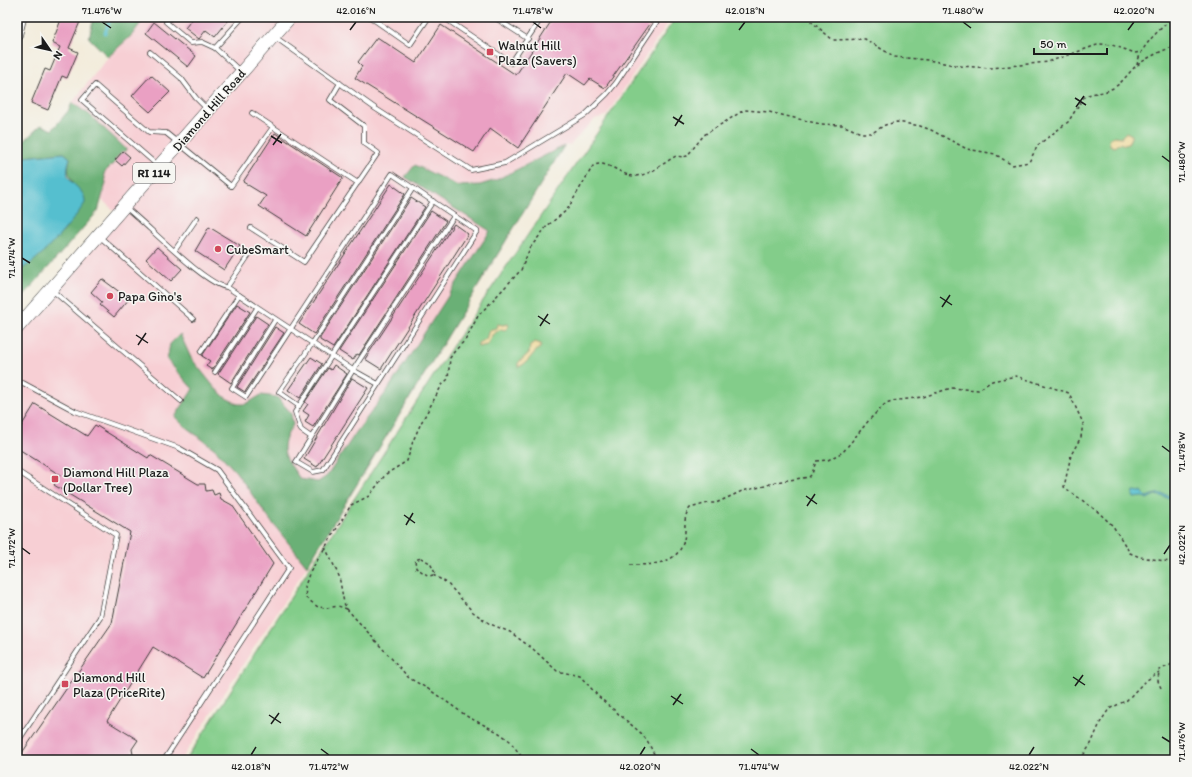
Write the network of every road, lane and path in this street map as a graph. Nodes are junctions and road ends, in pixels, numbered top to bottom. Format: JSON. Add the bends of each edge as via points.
{"nodes":[{"id":1,"x":170,"y":17,"type":"edge"},
{"id":2,"x":243,"y":17,"type":"edge"},
{"id":3,"x":370,"y":17,"type":"edge"},
{"id":4,"x":429,"y":17,"type":"edge"},
{"id":5,"x":443,"y":17,"type":"edge"},
{"id":6,"x":494,"y":17,"type":"edge"},
{"id":7,"x":542,"y":17,"type":"edge"},
{"id":8,"x":660,"y":17,"type":"edge"},
{"id":9,"x":806,"y":17,"type":"edge"},
{"id":10,"x":1174,"y":17,"type":"edge"},
{"id":11,"x":17,"y":18,"type":"edge"},
{"id":12,"x":286,"y":20,"type":"edge"},
{"id":13,"x":274,"y":36,"type":"junction"},
{"id":14,"x":528,"y":39,"type":"junction"},
{"id":15,"x":1175,"y":46,"type":"edge"},
{"id":16,"x":17,"y":47,"type":"edge"},
{"id":17,"x":215,"y":48,"type":"junction"},
{"id":18,"x":150,"y":52,"type":"dead end"},
{"id":19,"x":1142,"y":52,"type":"junction"},
{"id":20,"x":1137,"y":65,"type":"junction"},
{"id":21,"x":242,"y":72,"type":"junction"},
{"id":22,"x":340,"y":83,"type":"junction"},
{"id":23,"x":209,"y":111,"type":"junction"},
{"id":24,"x":252,"y":113,"type":"dead end"},
{"id":25,"x":273,"y":127,"type":"junction"},
{"id":26,"x":179,"y":144,"type":"junction"},
{"id":27,"x":159,"y":167,"type":"junction"},
{"id":28,"x":358,"y":183,"type":"junction"},
{"id":29,"x":413,"y":188,"type":"junction"},
{"id":30,"x":433,"y":201,"type":"junction"},
{"id":31,"x":124,"y":207,"type":"junction"},
{"id":32,"x":454,"y":216,"type":"junction"},
{"id":33,"x":197,"y":218,"type":"dead end"},
{"id":34,"x":251,"y":228,"type":"dead end"},
{"id":35,"x":99,"y":236,"type":"junction"},
{"id":36,"x":175,"y":250,"type":"junction"},
{"id":37,"x":251,"y":252,"type":"dead end"},
{"id":38,"x":227,"y":287,"type":"junction"},
{"id":39,"x":51,"y":289,"type":"junction"},
{"id":40,"x":239,"y":295,"type":"junction"},
{"id":41,"x":257,"y":308,"type":"junction"},
{"id":42,"x":193,"y":319,"type":"dead end"},
{"id":43,"x":275,"y":320,"type":"junction"},
{"id":44,"x":17,"y":328,"type":"edge"},
{"id":45,"x":291,"y":328,"type":"junction"},
{"id":46,"x":312,"y":344,"type":"junction"},
{"id":47,"x":201,"y":352,"type":"dead end"},
{"id":48,"x":332,"y":357,"type":"junction"},
{"id":49,"x":353,"y":370,"type":"junction"},
{"id":50,"x":215,"y":372,"type":"dead end"},
{"id":51,"x":378,"y":384,"type":"junction"},
{"id":52,"x":17,"y":385,"type":"edge"},
{"id":53,"x":181,"y":401,"type":"dead end"},
{"id":54,"x":299,"y":406,"type":"junction"},
{"id":55,"x":311,"y":438,"type":"junction"},
{"id":56,"x":18,"y":473,"type":"edge"},
{"id":57,"x":324,"y":547,"type":"junction"},
{"id":58,"x":1171,"y":562,"type":"dead end"},
{"id":59,"x":630,"y":565,"type":"dead end"},
{"id":60,"x":433,"y":575,"type":"junction"},
{"id":61,"x":347,"y":609,"type":"junction"},
{"id":62,"x":1175,"y":663,"type":"edge"},
{"id":63,"x":1159,"y":672,"type":"junction"},
{"id":64,"x":1161,"y":688,"type":"dead end"},
{"id":65,"x":17,"y":743,"type":"edge"},
{"id":66,"x":164,"y":760,"type":"edge"},
{"id":67,"x":524,"y":760,"type":"edge"},
{"id":68,"x":657,"y":760,"type":"edge"},
{"id":69,"x":1080,"y":760,"type":"edge"}],
"edges":[{"from":1,"to":17,"type":"lane","via":[[166,22],[191,43],[202,42]]},
{"from":2,"to":17,"type":"lane"},
{"from":3,"to":4,"type":"lane","via":[[410,46]]},
{"from":5,"to":14,"type":"lane","via":[[511,64]]},
{"from":6,"to":14,"type":"lane"},
{"from":7,"to":14,"type":"lane"},
{"from":8,"to":22,"type":"lane","via":[[616,83],[585,115],[505,163],[492,166],[471,170]]},
{"from":9,"to":19,"type":"path","via":[[833,40],[865,40],[895,57],[959,66],[991,68],[1048,62],[1100,44],[1112,45],[1135,53]]},
{"from":10,"to":19,"type":"path","via":[[1159,30]]},
{"from":11,"to":16,"type":"lane","via":[[24,19]]},
{"from":12,"to":13,"type":"main road","name":"Diamond Hill Road","number":"RI 114"},
{"from":13,"to":21,"type":"main road","name":"Diamond Hill Road","number":"RI 114"},
{"from":13,"to":22,"type":"lane"},
{"from":15,"to":20,"type":"path"},
{"from":17,"to":21,"type":"lane"},
{"from":18,"to":23,"type":"lane","via":[[181,78]]},
{"from":19,"to":20,"type":"path"},
{"from":20,"to":57,"type":"path","via":[[1110,90],[1084,97],[1068,122],[1038,145],[1028,162],[1021,164],[1012,165],[991,153],[967,149],[920,126],[897,122],[885,125],[872,133],[861,133],[842,125],[820,124],[769,112],[744,110],[704,135],[687,156],[676,156],[657,169],[641,175],[631,176],[596,164],[586,176],[567,210],[547,226],[530,248],[521,270],[478,316],[466,339],[450,358],[448,379],[421,423],[407,461],[386,474],[369,496],[351,505]]},
{"from":21,"to":23,"type":"main road","name":"Diamond Hill Road","number":"RI 114"},
{"from":22,"to":28,"type":"lane","via":[[330,100],[364,126],[364,143],[378,153]]},
{"from":23,"to":26,"type":"main road","name":"Diamond Hill Road","number":"RI 114"},
{"from":24,"to":25,"type":"lane"},
{"from":25,"to":26,"type":"lane","via":[[230,186]]},
{"from":25,"to":28,"type":"lane"},
{"from":26,"to":27,"type":"main road","name":"Diamond Hill Road","number":"RI 114"},
{"from":26,"to":27,"type":"lane","via":[[166,133],[149,132],[95,85],[82,100]]},
{"from":27,"to":31,"type":"main road","name":"Diamond Hill Road","number":"RI 114"},
{"from":28,"to":34,"type":"lane","via":[[304,262]]},
{"from":29,"to":30,"type":"lane"},
{"from":29,"to":45,"type":"lane","via":[[392,174]]},
{"from":29,"to":46,"type":"lane"},
{"from":30,"to":32,"type":"lane"},
{"from":30,"to":48,"type":"lane"},
{"from":31,"to":35,"type":"main road","name":"Diamond Hill Road","number":"RI 114"},
{"from":31,"to":36,"type":"lane"},
{"from":32,"to":49,"type":"lane"},
{"from":32,"to":51,"type":"lane","via":[[477,231]]},
{"from":33,"to":36,"type":"lane"},
{"from":35,"to":39,"type":"main road","name":"Diamond Hill Road","number":"RI 114"},
{"from":35,"to":42,"type":"lane"},
{"from":36,"to":38,"type":"lane","via":[[201,274],[220,286]]},
{"from":37,"to":38,"type":"lane"},
{"from":38,"to":40,"type":"lane"},
{"from":39,"to":44,"type":"main road","name":"Diamond Hill Road","number":"RI 114"},
{"from":39,"to":53,"type":"lane"},
{"from":40,"to":41,"type":"lane"},
{"from":40,"to":47,"type":"lane"},
{"from":41,"to":43,"type":"lane"},
{"from":41,"to":50,"type":"lane"},
{"from":43,"to":45,"type":"lane"},
{"from":43,"to":45,"type":"lane","via":[[232,388],[246,397]]},
{"from":45,"to":46,"type":"lane"},
{"from":46,"to":48,"type":"lane"},
{"from":46,"to":54,"type":"lane","via":[[279,392]]},
{"from":48,"to":49,"type":"lane"},
{"from":48,"to":54,"type":"lane"},
{"from":49,"to":51,"type":"lane"},
{"from":49,"to":55,"type":"lane"},
{"from":51,"to":55,"type":"lane","via":[[323,470],[313,472],[296,462]]},
{"from":52,"to":66,"type":"lane","via":[[23,383],[75,411],[178,448],[217,470],[288,568]]},
{"from":54,"to":55,"type":"lane","via":[[295,412],[301,430]]},
{"from":56,"to":65,"type":"lane","via":[[116,535],[100,616]]},
{"from":57,"to":61,"type":"path","via":[[339,576]]},
{"from":57,"to":61,"type":"path","via":[[309,574],[306,598],[318,607],[338,606]]},
{"from":58,"to":59,"type":"path","via":[[1130,553],[1112,526],[1097,511],[1064,487],[1071,455],[1081,437],[1083,423],[1071,396],[1016,376],[992,381],[978,390],[951,388],[923,397],[886,403],[853,441],[835,457],[816,461],[809,477],[775,482],[742,491],[716,503],[690,508],[685,516],[683,543],[675,554],[666,562],[659,564]]},
{"from":60,"to":60,"type":"path","via":[[429,576],[419,571],[414,564],[415,560],[427,560],[435,573]]},
{"from":60,"to":68,"type":"path","via":[[447,583],[473,612],[490,624],[510,632],[557,671],[580,676],[604,702],[642,734]]},
{"from":61,"to":67,"type":"path","via":[[406,675],[468,717],[498,732],[510,741]]},
{"from":62,"to":63,"type":"path"},
{"from":63,"to":64,"type":"path","via":[[1158,681]]},
{"from":63,"to":69,"type":"path","via":[[1144,682],[1127,700],[1109,709]]}]}
